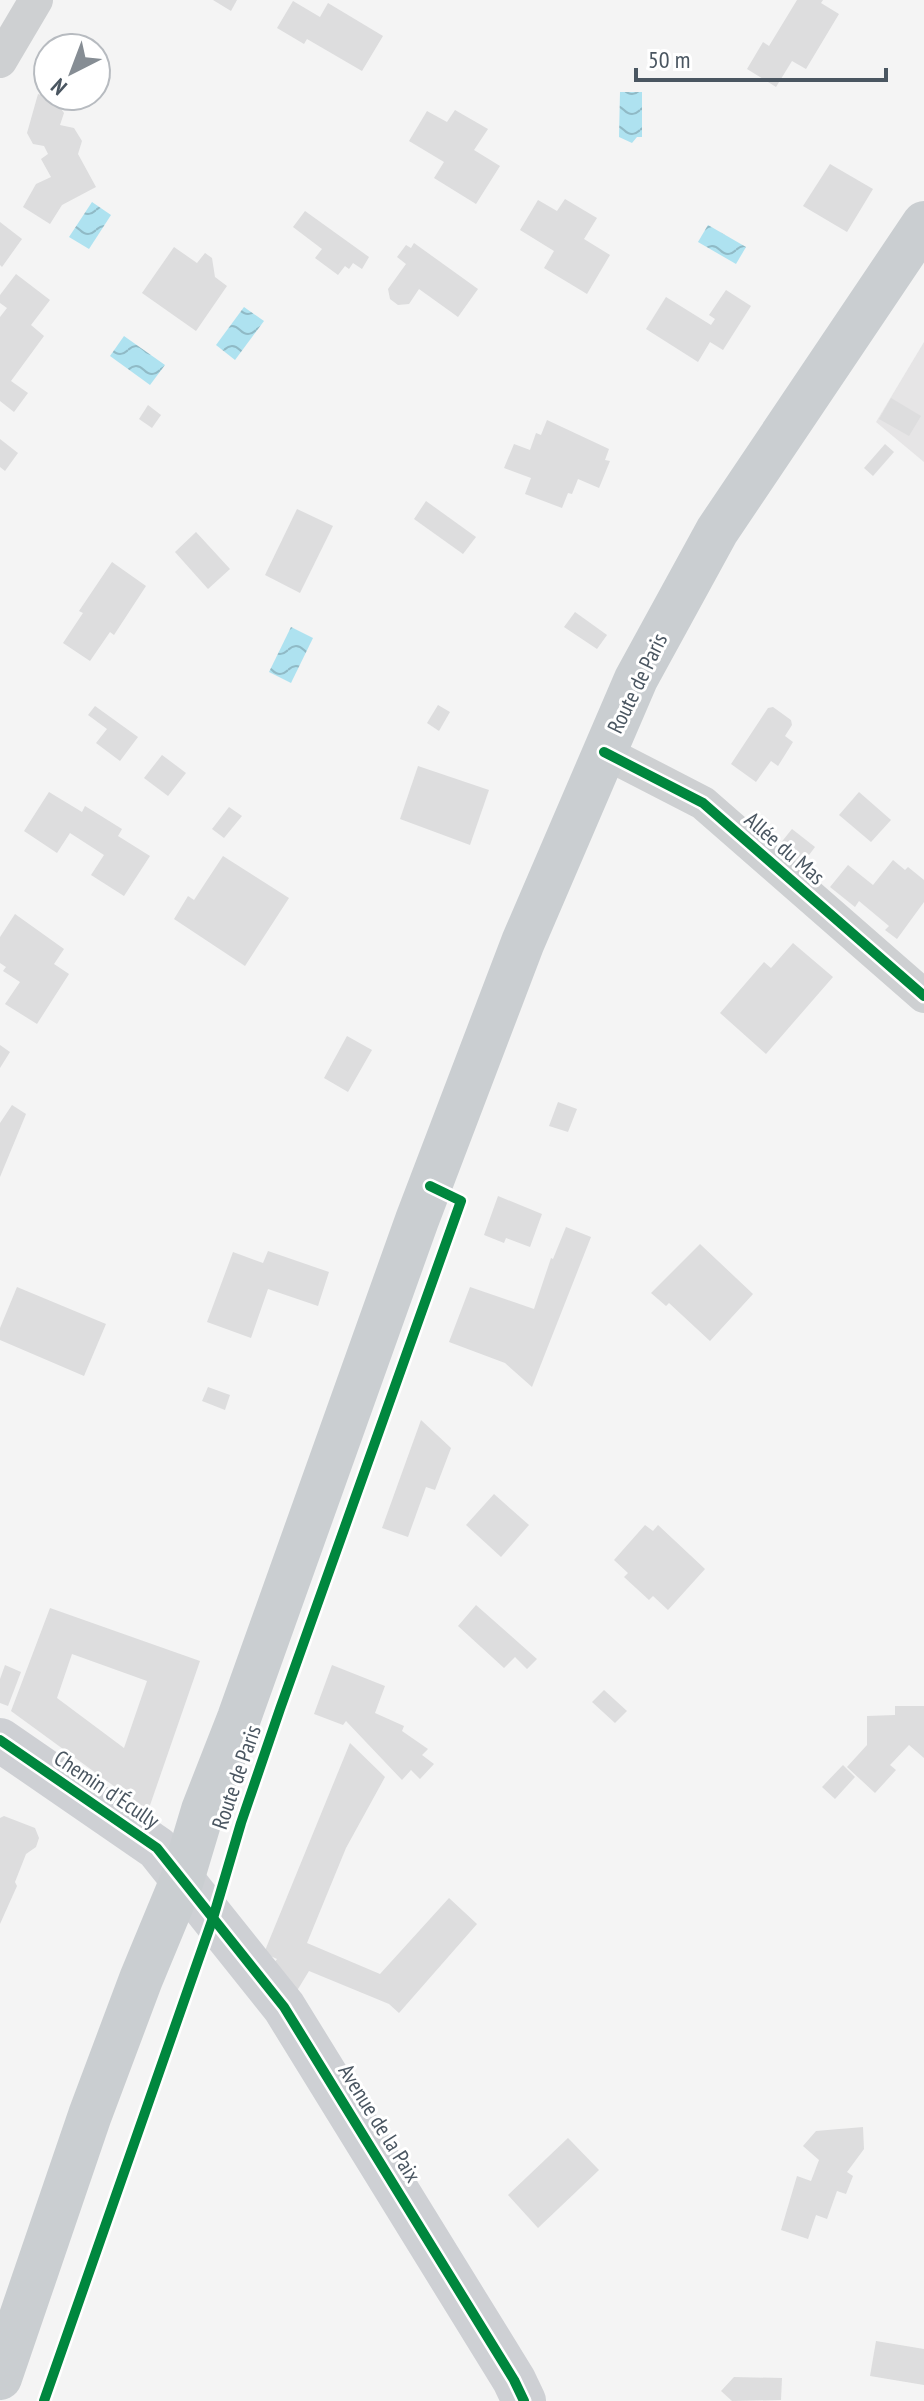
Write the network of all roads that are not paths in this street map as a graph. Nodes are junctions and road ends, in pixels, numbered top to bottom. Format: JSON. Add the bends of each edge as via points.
{"nodes":[{"id":1,"x":36,"y":0,"type":"edge"},
{"id":2,"x":0,"y":61,"type":"edge"},
{"id":3,"x":924,"y":223,"type":"edge"},
{"id":4,"x":604,"y":752,"type":"junction"},
{"id":5,"x":924,"y":996,"type":"edge"},
{"id":6,"x":0,"y":1740,"type":"edge"},
{"id":7,"x":182,"y":1880,"type":"junction"},
{"id":8,"x":0,"y":2378,"type":"edge"},
{"id":9,"x":524,"y":2401,"type":"edge"}],
"edges":[{"from":1,"to":2,"type":"street"},
{"from":3,"to":4,"type":"main road","name":"Route de Paris","via":[[717,531],[636,679]]},
{"from":4,"to":5,"type":"street","name":"Allée du Mas","via":[[703,803]]},
{"from":4,"to":7,"type":"main road","name":"Route de Paris","via":[[523,942],[417,1220]]},
{"from":6,"to":7,"type":"street","name":"Chemin d'Écully","via":[[157,1848]]},
{"from":7,"to":8,"type":"main road","name":"Route de Paris","via":[[95,2100]]},
{"from":7,"to":9,"type":"street","name":"Avenue de la Paix","via":[[284,2007]]}]}
